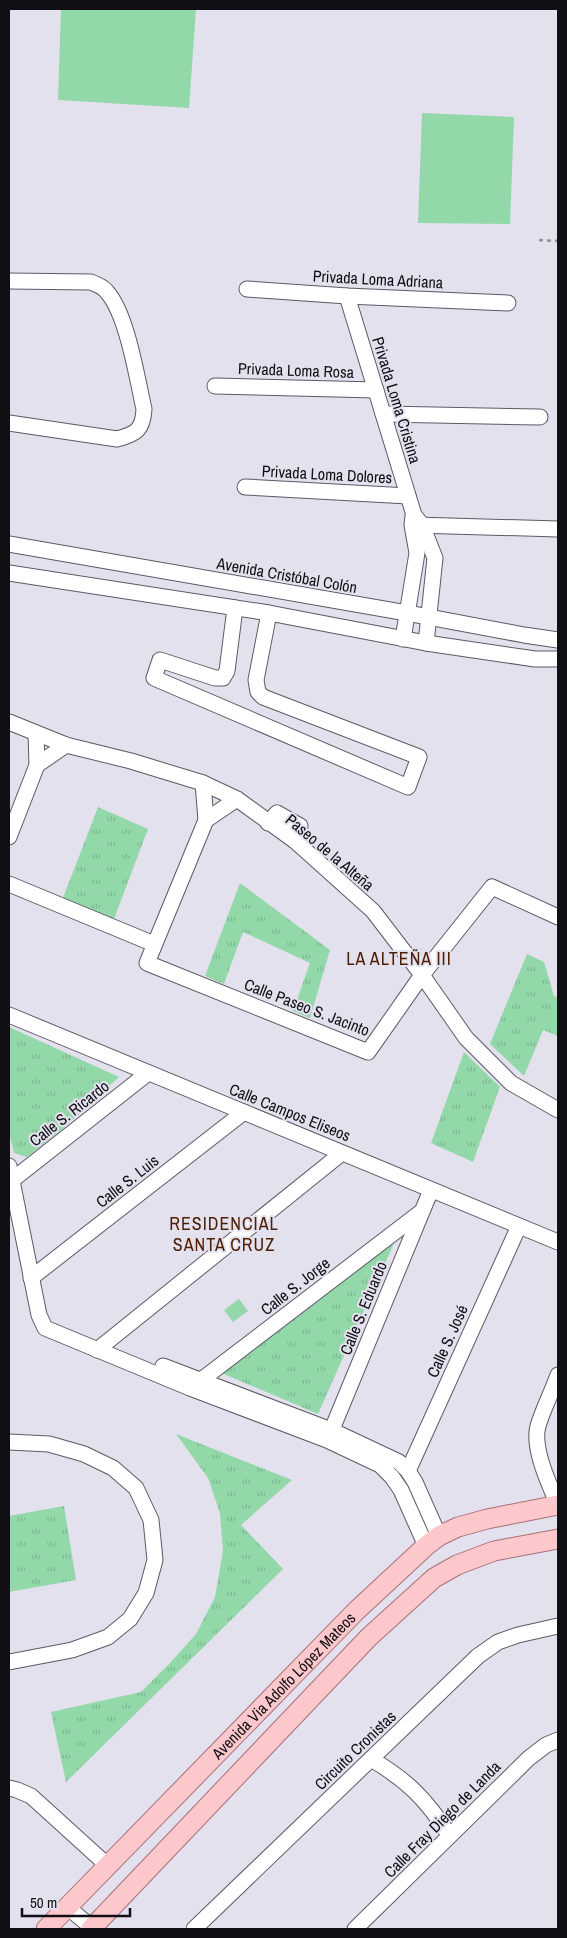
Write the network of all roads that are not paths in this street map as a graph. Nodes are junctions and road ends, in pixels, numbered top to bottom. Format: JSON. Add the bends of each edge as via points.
{"nodes":[{"id":1,"x":9,"y":280,"type":"edge"},
{"id":2,"x":247,"y":289,"type":"dead end"},
{"id":3,"x":346,"y":296,"type":"junction"},
{"id":4,"x":508,"y":303,"type":"dead end"},
{"id":5,"x":216,"y":386,"type":"dead end"},
{"id":6,"x":376,"y":390,"type":"junction"},
{"id":7,"x":383,"y":414,"type":"junction"},
{"id":8,"x":540,"y":417,"type":"dead end"},
{"id":9,"x":9,"y":423,"type":"edge"},
{"id":10,"x":245,"y":487,"type":"dead end"},
{"id":11,"x":408,"y":496,"type":"junction"},
{"id":12,"x":416,"y":522,"type":"junction"},
{"id":13,"x":558,"y":529,"type":"edge"},
{"id":14,"x":9,"y":544,"type":"edge"},
{"id":15,"x":9,"y":573,"type":"edge"},
{"id":16,"x":235,"y":608,"type":"junction"},
{"id":17,"x":270,"y":613,"type":"junction"},
{"id":18,"x":407,"y":613,"type":"junction"},
{"id":19,"x":429,"y":618,"type":"junction"},
{"id":20,"x":403,"y":639,"type":"junction"},
{"id":21,"x":558,"y":640,"type":"edge"},
{"id":22,"x":426,"y":643,"type":"junction"},
{"id":23,"x":558,"y":659,"type":"edge"},
{"id":24,"x":9,"y":722,"type":"edge"},
{"id":25,"x":36,"y":734,"type":"junction"},
{"id":26,"x":66,"y":745,"type":"junction"},
{"id":27,"x":38,"y":765,"type":"junction"},
{"id":28,"x":203,"y":783,"type":"junction"},
{"id":29,"x":237,"y":799,"type":"junction"},
{"id":30,"x":206,"y":820,"type":"junction"},
{"id":31,"x":9,"y":837,"type":"edge"},
{"id":32,"x":9,"y":884,"type":"edge"},
{"id":33,"x":558,"y":917,"type":"edge"},
{"id":34,"x":154,"y":944,"type":"junction"},
{"id":35,"x":422,"y":975,"type":"junction"},
{"id":36,"x":9,"y":1015,"type":"edge"},
{"id":37,"x":148,"y":1073,"type":"junction"},
{"id":38,"x":558,"y":1110,"type":"edge"},
{"id":39,"x":244,"y":1112,"type":"junction"},
{"id":40,"x":342,"y":1153,"type":"junction"},
{"id":41,"x":10,"y":1173,"type":"edge"},
{"id":42,"x":431,"y":1190,"type":"junction"},
{"id":43,"x":421,"y":1212,"type":"junction"},
{"id":44,"x":519,"y":1226,"type":"junction"},
{"id":45,"x":558,"y":1242,"type":"edge"},
{"id":46,"x":32,"y":1278,"type":"junction"},
{"id":47,"x":101,"y":1347,"type":"junction"},
{"id":48,"x":558,"y":1375,"type":"edge"},
{"id":49,"x":196,"y":1384,"type":"junction"},
{"id":50,"x":329,"y":1435,"type":"junction"},
{"id":51,"x":9,"y":1442,"type":"edge"},
{"id":52,"x":408,"y":1471,"type":"junction"},
{"id":53,"x":558,"y":1505,"type":"edge"},
{"id":54,"x":558,"y":1539,"type":"edge"},
{"id":55,"x":433,"y":1541,"type":"junction"},
{"id":56,"x":558,"y":1626,"type":"edge"},
{"id":57,"x":9,"y":1662,"type":"edge"},
{"id":58,"x":558,"y":1740,"type":"edge"},
{"id":59,"x":371,"y":1758,"type":"junction"},
{"id":60,"x":9,"y":1788,"type":"edge"},
{"id":61,"x":449,"y":1835,"type":"junction"},
{"id":62,"x":107,"y":1865,"type":"junction"},
{"id":63,"x":67,"y":1907,"type":"junction"},
{"id":64,"x":46,"y":1929,"type":"edge"},
{"id":65,"x":92,"y":1929,"type":"edge"},
{"id":66,"x":194,"y":1929,"type":"edge"},
{"id":67,"x":355,"y":1929,"type":"edge"}],
"edges":[{"from":1,"to":9,"type":"street","via":[[91,282],[107,291],[122,318],[144,408],[144,423],[132,435],[117,439]]},
{"from":2,"to":3,"type":"street","name":"Privada Loma Adriana"},
{"from":3,"to":4,"type":"street","name":"Privada Loma Adriana"},
{"from":3,"to":6,"type":"street","name":"Privada Loma Cristina"},
{"from":5,"to":6,"type":"street","name":"Privada Loma Rosa"},
{"from":6,"to":7,"type":"street","name":"Privada Loma Cristina"},
{"from":7,"to":8,"type":"street"},
{"from":7,"to":11,"type":"street","name":"Privada Loma Cristina"},
{"from":10,"to":11,"type":"street","name":"Privada Loma Dolores"},
{"from":11,"to":12,"type":"street","name":"Privada Loma Cristina"},
{"from":12,"to":13,"type":"street"},
{"from":12,"to":18,"type":"street","name":"Privada Loma Cristina","via":[[417,553]]},
{"from":12,"to":19,"type":"street","name":"Privada Loma Cristina","via":[[435,558]]},
{"from":14,"to":18,"type":"street","name":"Avenida Cristóbal Colón"},
{"from":15,"to":16,"type":"street"},
{"from":16,"to":17,"type":"street"},
{"from":16,"to":17,"type":"street","via":[[227,671],[223,678],[160,660],[154,678],[408,787],[419,757],[258,692],[256,680]]},
{"from":17,"to":20,"type":"street"},
{"from":18,"to":19,"type":"street","name":"Avenida Cristóbal Colón"},
{"from":18,"to":20,"type":"street","name":"Privada Loma Cristina"},
{"from":19,"to":21,"type":"street","name":"Avenida Cristóbal Colón"},
{"from":19,"to":22,"type":"street","name":"Privada Loma Cristina"},
{"from":20,"to":22,"type":"street"},
{"from":22,"to":23,"type":"street","via":[[535,659]]},
{"from":24,"to":25,"type":"street","name":"Paseo de la Alteña"},
{"from":25,"to":26,"type":"street","name":"Paseo de la Alteña"},
{"from":25,"to":27,"type":"street"},
{"from":26,"to":27,"type":"street"},
{"from":26,"to":28,"type":"street","name":"Paseo de la Alteña"},
{"from":27,"to":31,"type":"street"},
{"from":28,"to":29,"type":"street","name":"Paseo de la Alteña"},
{"from":28,"to":30,"type":"street"},
{"from":29,"to":30,"type":"street"},
{"from":29,"to":35,"type":"street","name":"Paseo de la Alteña","via":[[295,841],[373,911]]},
{"from":30,"to":34,"type":"street"},
{"from":32,"to":34,"type":"street"},
{"from":33,"to":35,"type":"street","via":[[492,887]]},
{"from":34,"to":35,"type":"street","name":"Calle Paseo S. Jacinto","via":[[147,963],[368,1052]]},
{"from":35,"to":38,"type":"street","name":"Paseo de la Alteña","via":[[466,1038],[511,1083]]},
{"from":36,"to":37,"type":"street","name":"Calle Campos Eliseos"},
{"from":37,"to":39,"type":"street","name":"Calle Campos Eliseos"},
{"from":37,"to":41,"type":"street","name":"Calle S. Ricardo"},
{"from":39,"to":40,"type":"street","name":"Calle Campos Eliseos"},
{"from":39,"to":46,"type":"street","name":"Calle S. Luis"},
{"from":40,"to":42,"type":"street","name":"Calle Campos Eliseos"},
{"from":40,"to":47,"type":"street"},
{"from":41,"to":46,"type":"street"},
{"from":42,"to":43,"type":"street","name":"Calle S. Eduardo"},
{"from":42,"to":44,"type":"street","name":"Calle Campos Eliseos"},
{"from":43,"to":49,"type":"street","name":"Calle S. Jorge"},
{"from":43,"to":50,"type":"street","name":"Calle S. Eduardo"},
{"from":44,"to":45,"type":"street","name":"Calle Campos Eliseos"},
{"from":44,"to":52,"type":"street","name":"Calle S. José"},
{"from":46,"to":47,"type":"street","via":[[40,1316]]},
{"from":47,"to":49,"type":"street"},
{"from":48,"to":53,"type":"street","via":[[538,1428],[537,1444]]},
{"from":49,"to":50,"type":"street"},
{"from":50,"to":52,"type":"street","via":[[390,1457]]},
{"from":50,"to":55,"type":"street","via":[[380,1465],[392,1477]]},
{"from":51,"to":57,"type":"street","via":[[49,1444],[84,1454],[113,1468],[136,1488],[151,1520],[155,1560],[146,1593],[130,1619],[108,1637],[72,1650]]},
{"from":52,"to":55,"type":"street","via":[[415,1482]]},
{"from":53,"to":55,"type":"main road","name":"Avenida Via Adolfo López Mateos","via":[[458,1526]]},
{"from":54,"to":65,"type":"main road","name":"Avenida Via Adolfo López Mateos","via":[[494,1551],[434,1578],[369,1637]]},
{"from":55,"to":62,"type":"main road","name":"Avenida Via Adolfo López Mateos","via":[[356,1611]]},
{"from":56,"to":59,"type":"street","name":"Circuito Cronistas","via":[[498,1642],[478,1656]]},
{"from":58,"to":61,"type":"street","name":"Calle Fray Diego de Landa","via":[[528,1758]]},
{"from":59,"to":61,"type":"street","via":[[416,1791]]},
{"from":59,"to":66,"type":"street","name":"Circuito Cronistas"},
{"from":60,"to":62,"type":"street","via":[[31,1796]]},
{"from":61,"to":67,"type":"street","name":"Calle Fray Diego de Landa"},
{"from":62,"to":63,"type":"main road","name":"Avenida Via Adolfo López Mateos"},
{"from":63,"to":64,"type":"main road","name":"Avenida Via Adolfo López Mateos"},
{"from":63,"to":65,"type":"street"}]}
